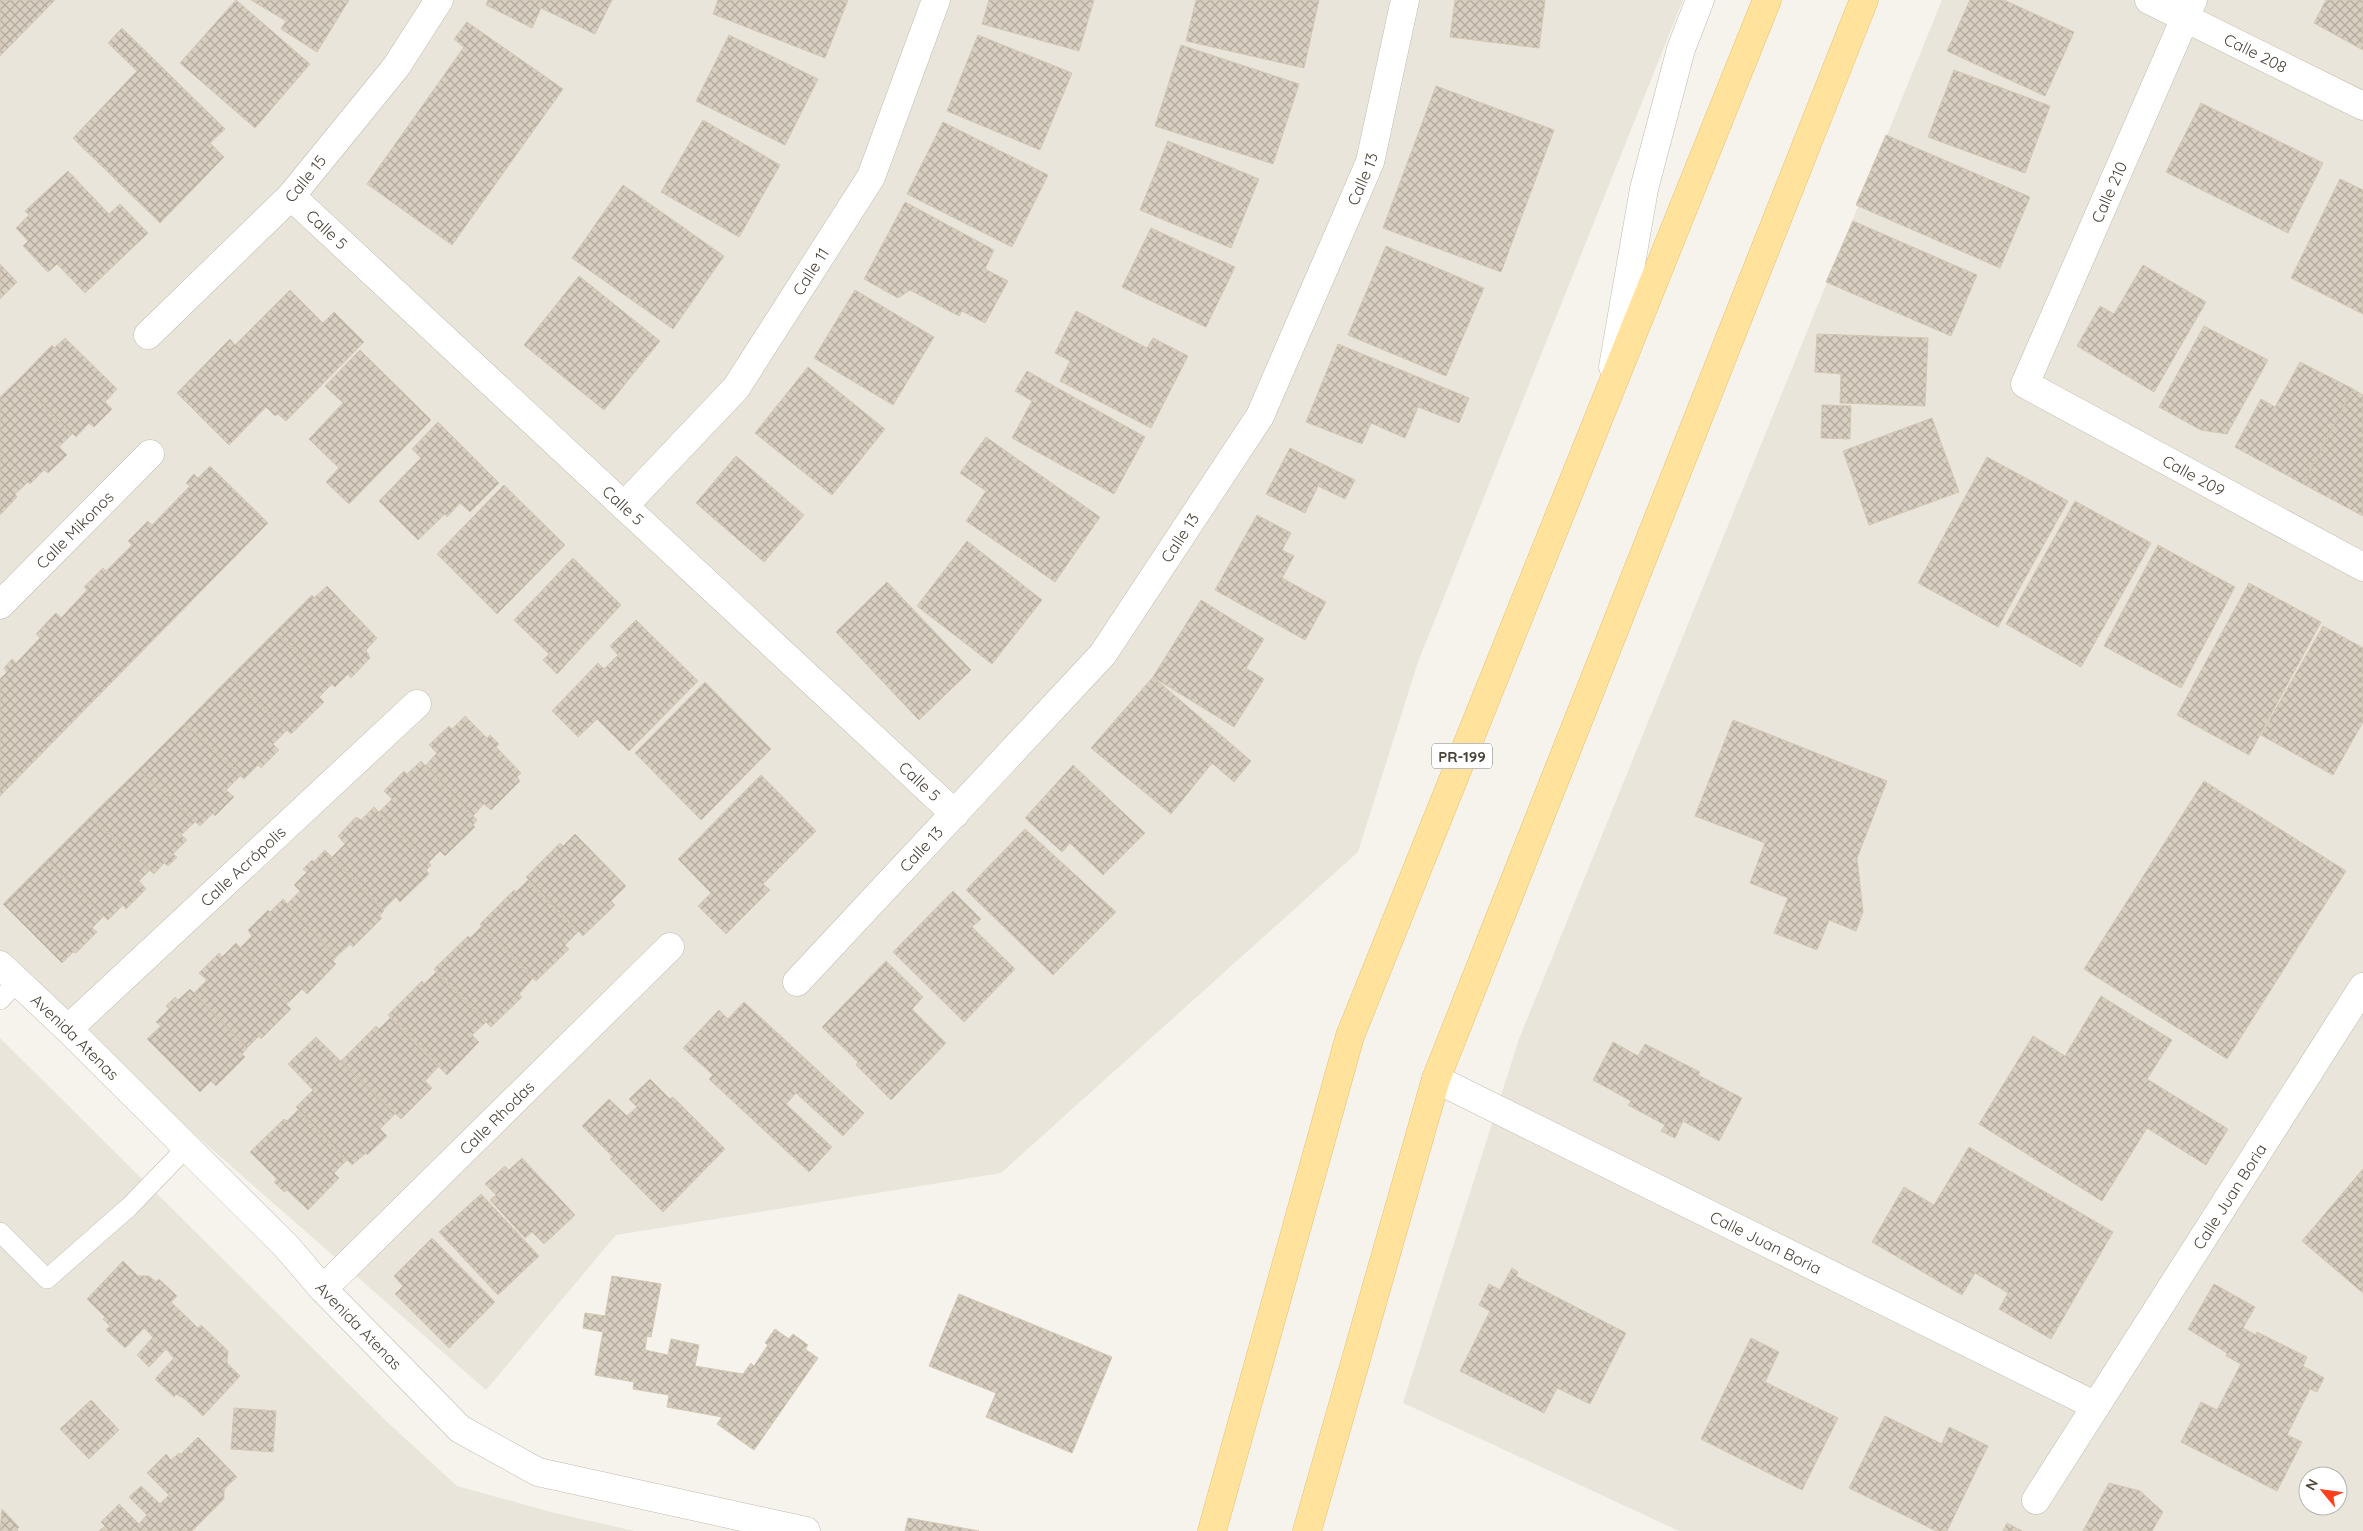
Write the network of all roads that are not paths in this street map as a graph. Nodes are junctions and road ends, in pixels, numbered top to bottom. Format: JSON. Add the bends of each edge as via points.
{"nodes":[{"id":1,"x":439,"y":0,"type":"edge"},
{"id":2,"x":936,"y":0,"type":"edge"},
{"id":3,"x":1405,"y":0,"type":"edge"},
{"id":4,"x":1700,"y":0,"type":"edge"},
{"id":5,"x":1767,"y":0,"type":"edge"},
{"id":6,"x":1864,"y":0,"type":"edge"},
{"id":7,"x":2149,"y":0,"type":"edge"},
{"id":8,"x":2189,"y":9,"type":"edge"},
{"id":9,"x":2363,"y":106,"type":"edge"},
{"id":10,"x":291,"y":196,"type":"junction"},
{"id":11,"x":148,"y":335,"type":"dead end"},
{"id":12,"x":2025,"y":384,"type":"joint"},
{"id":13,"x":1610,"y":388,"type":"junction"},
{"id":14,"x":150,"y":454,"type":"dead end"},
{"id":15,"x":624,"y":506,"type":"junction"},
{"id":16,"x":2363,"y":567,"type":"edge"},
{"id":17,"x":0,"y":605,"type":"edge"},
{"id":18,"x":417,"y":704,"type":"dead end"},
{"id":19,"x":955,"y":814,"type":"junction"},
{"id":20,"x":670,"y":947,"type":"dead end"},
{"id":21,"x":6,"y":982,"type":"edge"},
{"id":22,"x":797,"y":982,"type":"dead end"},
{"id":23,"x":2363,"y":987,"type":"edge"},
{"id":24,"x":68,"y":1029,"type":"junction"},
{"id":25,"x":1436,"y":1078,"type":"junction"},
{"id":26,"x":187,"y":1147,"type":"junction"},
{"id":27,"x":0,"y":1232,"type":"edge"},
{"id":28,"x":323,"y":1289,"type":"junction"},
{"id":29,"x":2096,"y":1406,"type":"junction"},
{"id":30,"x":1223,"y":1491,"type":"junction"},
{"id":31,"x":2036,"y":1500,"type":"dead end"},
{"id":32,"x":806,"y":1531,"type":"edge"},
{"id":33,"x":1201,"y":1531,"type":"edge"},
{"id":34,"x":1212,"y":1531,"type":"edge"},
{"id":35,"x":1307,"y":1531,"type":"edge"}],
"edges":[{"from":1,"to":10,"type":"street","name":"Calle 15","via":[[396,67]]},
{"from":2,"to":15,"type":"street","name":"Calle 11","via":[[871,177],[736,388]]},
{"from":3,"to":19,"type":"street","name":"Calle 13","via":[[1370,162],[1260,416],[1103,654]]},
{"from":4,"to":13,"type":"street","via":[[1681,49],[1644,189]]},
{"from":5,"to":13,"type":"main road","number":"PR-199"},
{"from":6,"to":25,"type":"main road"},
{"from":7,"to":8,"type":"street","name":"Calle 208"},
{"from":8,"to":9,"type":"street","name":"Calle 208"},
{"from":8,"to":12,"type":"street","name":"Calle 210"},
{"from":10,"to":11,"type":"street","name":"Calle 15"},
{"from":10,"to":15,"type":"street","name":"Calle 5"},
{"from":12,"to":16,"type":"street","name":"Calle 209"},
{"from":13,"to":30,"type":"main road","number":"PR-199","via":[[1350,1036]]},
{"from":14,"to":17,"type":"street","name":"Calle Mikonos"},
{"from":15,"to":19,"type":"street","name":"Calle 5"},
{"from":18,"to":24,"type":"street","name":"Calle Acrópolis"},
{"from":19,"to":22,"type":"street","name":"Calle 13"},
{"from":20,"to":28,"type":"street","name":"Calle Rhodas"},
{"from":21,"to":24,"type":"street","name":"Avenida Atenas"},
{"from":23,"to":29,"type":"street","name":"Calle Juan Boria"},
{"from":24,"to":26,"type":"street","name":"Avenida Atenas"},
{"from":25,"to":29,"type":"street","name":"Calle Juan Boria"},
{"from":25,"to":35,"type":"main road"},
{"from":26,"to":27,"type":"lane","via":[[129,1207],[47,1279]]},
{"from":26,"to":28,"type":"street","name":"Avenida Atenas","via":[[286,1246]]},
{"from":28,"to":32,"type":"street","name":"Avenida Atenas","via":[[460,1430],[538,1472]]},
{"from":29,"to":31,"type":"street","name":"Calle Juan Boria"},
{"from":30,"to":33,"type":"street"},
{"from":30,"to":34,"type":"main road","number":"PR-199"}]}
